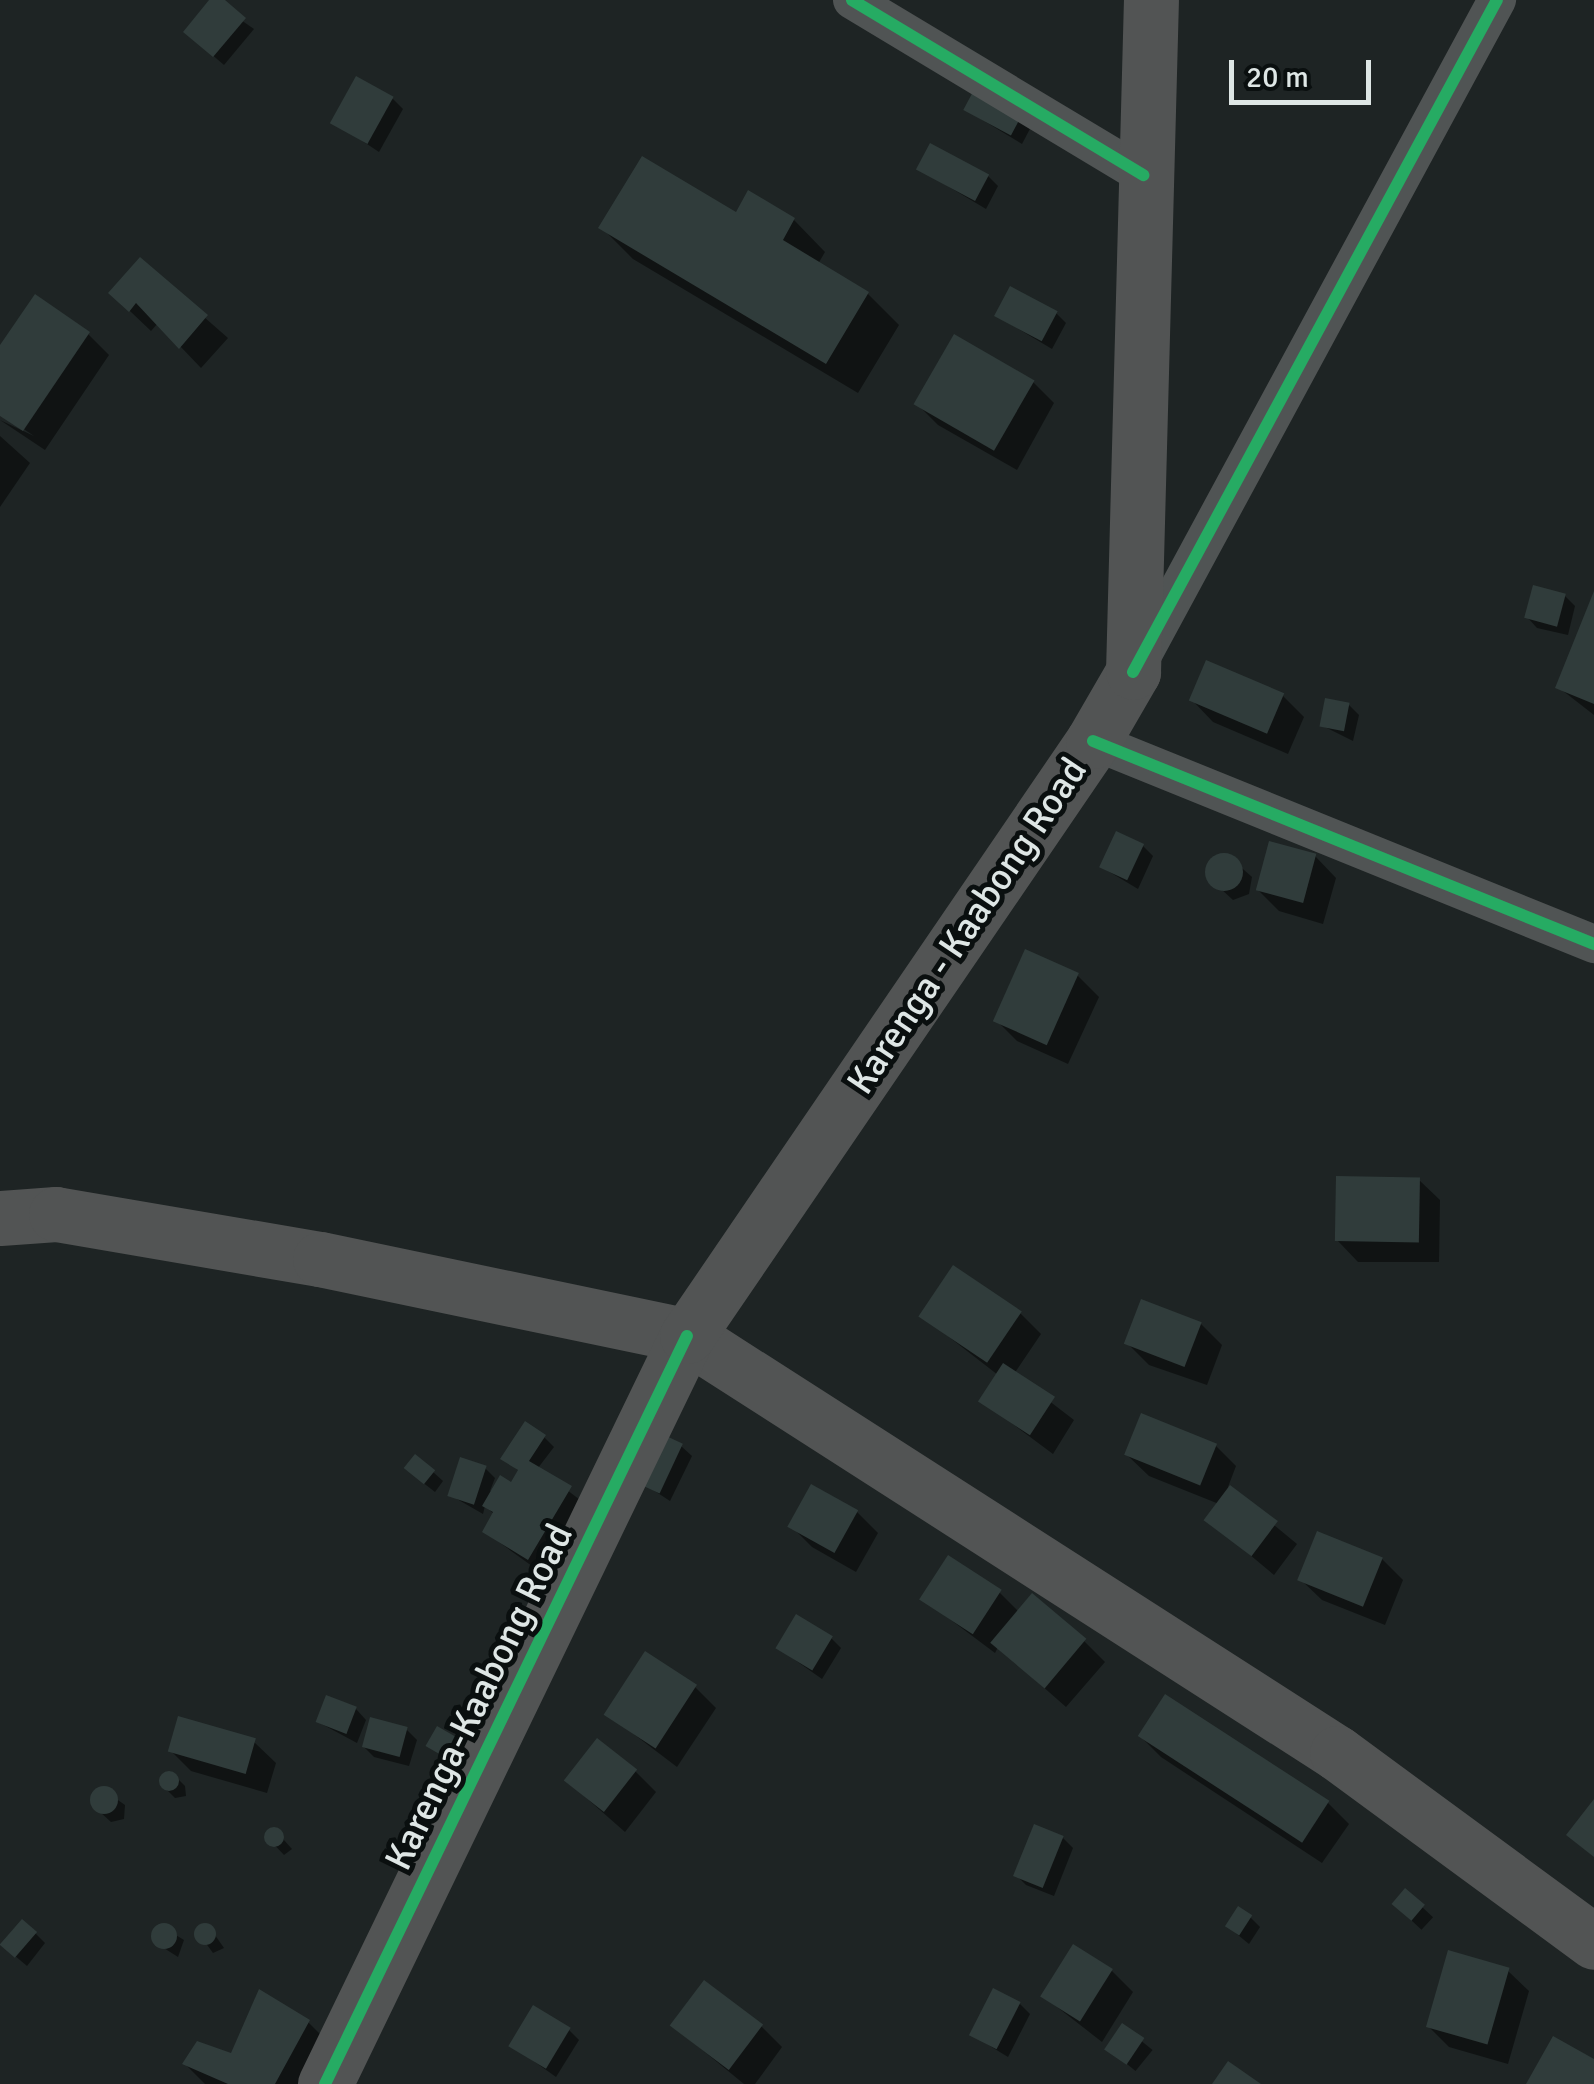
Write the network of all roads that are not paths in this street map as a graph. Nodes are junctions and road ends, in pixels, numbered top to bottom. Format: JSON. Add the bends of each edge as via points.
{"nodes":[{"id":1,"x":852,"y":0,"type":"edge"},
{"id":2,"x":1150,"y":0,"type":"edge"},
{"id":3,"x":1497,"y":0,"type":"edge"},
{"id":4,"x":1143,"y":175,"type":"junction"},
{"id":5,"x":1132,"y":672,"type":"junction"},
{"id":6,"x":1093,"y":741,"type":"junction"},
{"id":7,"x":1594,"y":944,"type":"edge"},
{"id":8,"x":0,"y":1218,"type":"edge"},
{"id":9,"x":686,"y":1336,"type":"junction"},
{"id":10,"x":1594,"y":1942,"type":"edge"},
{"id":11,"x":325,"y":2084,"type":"edge"}],
"edges":[{"from":1,"to":4,"type":"street"},
{"from":2,"to":4,"type":"main road","name":"Karenga - Kaabong Road"},
{"from":3,"to":5,"type":"street"},
{"from":4,"to":5,"type":"main road","name":"Karenga - Kaabong Road"},
{"from":5,"to":6,"type":"main road","name":"Karenga - Kaabong Road"},
{"from":6,"to":7,"type":"street"},
{"from":6,"to":9,"type":"main road","name":"Karenga - Kaabong Road"},
{"from":8,"to":9,"type":"main road","via":[[56,1214],[301,1256]]},
{"from":9,"to":10,"type":"main road","via":[[1337,1753]]},
{"from":9,"to":11,"type":"main road","name":"Karenga-Kaabong Road"}]}
